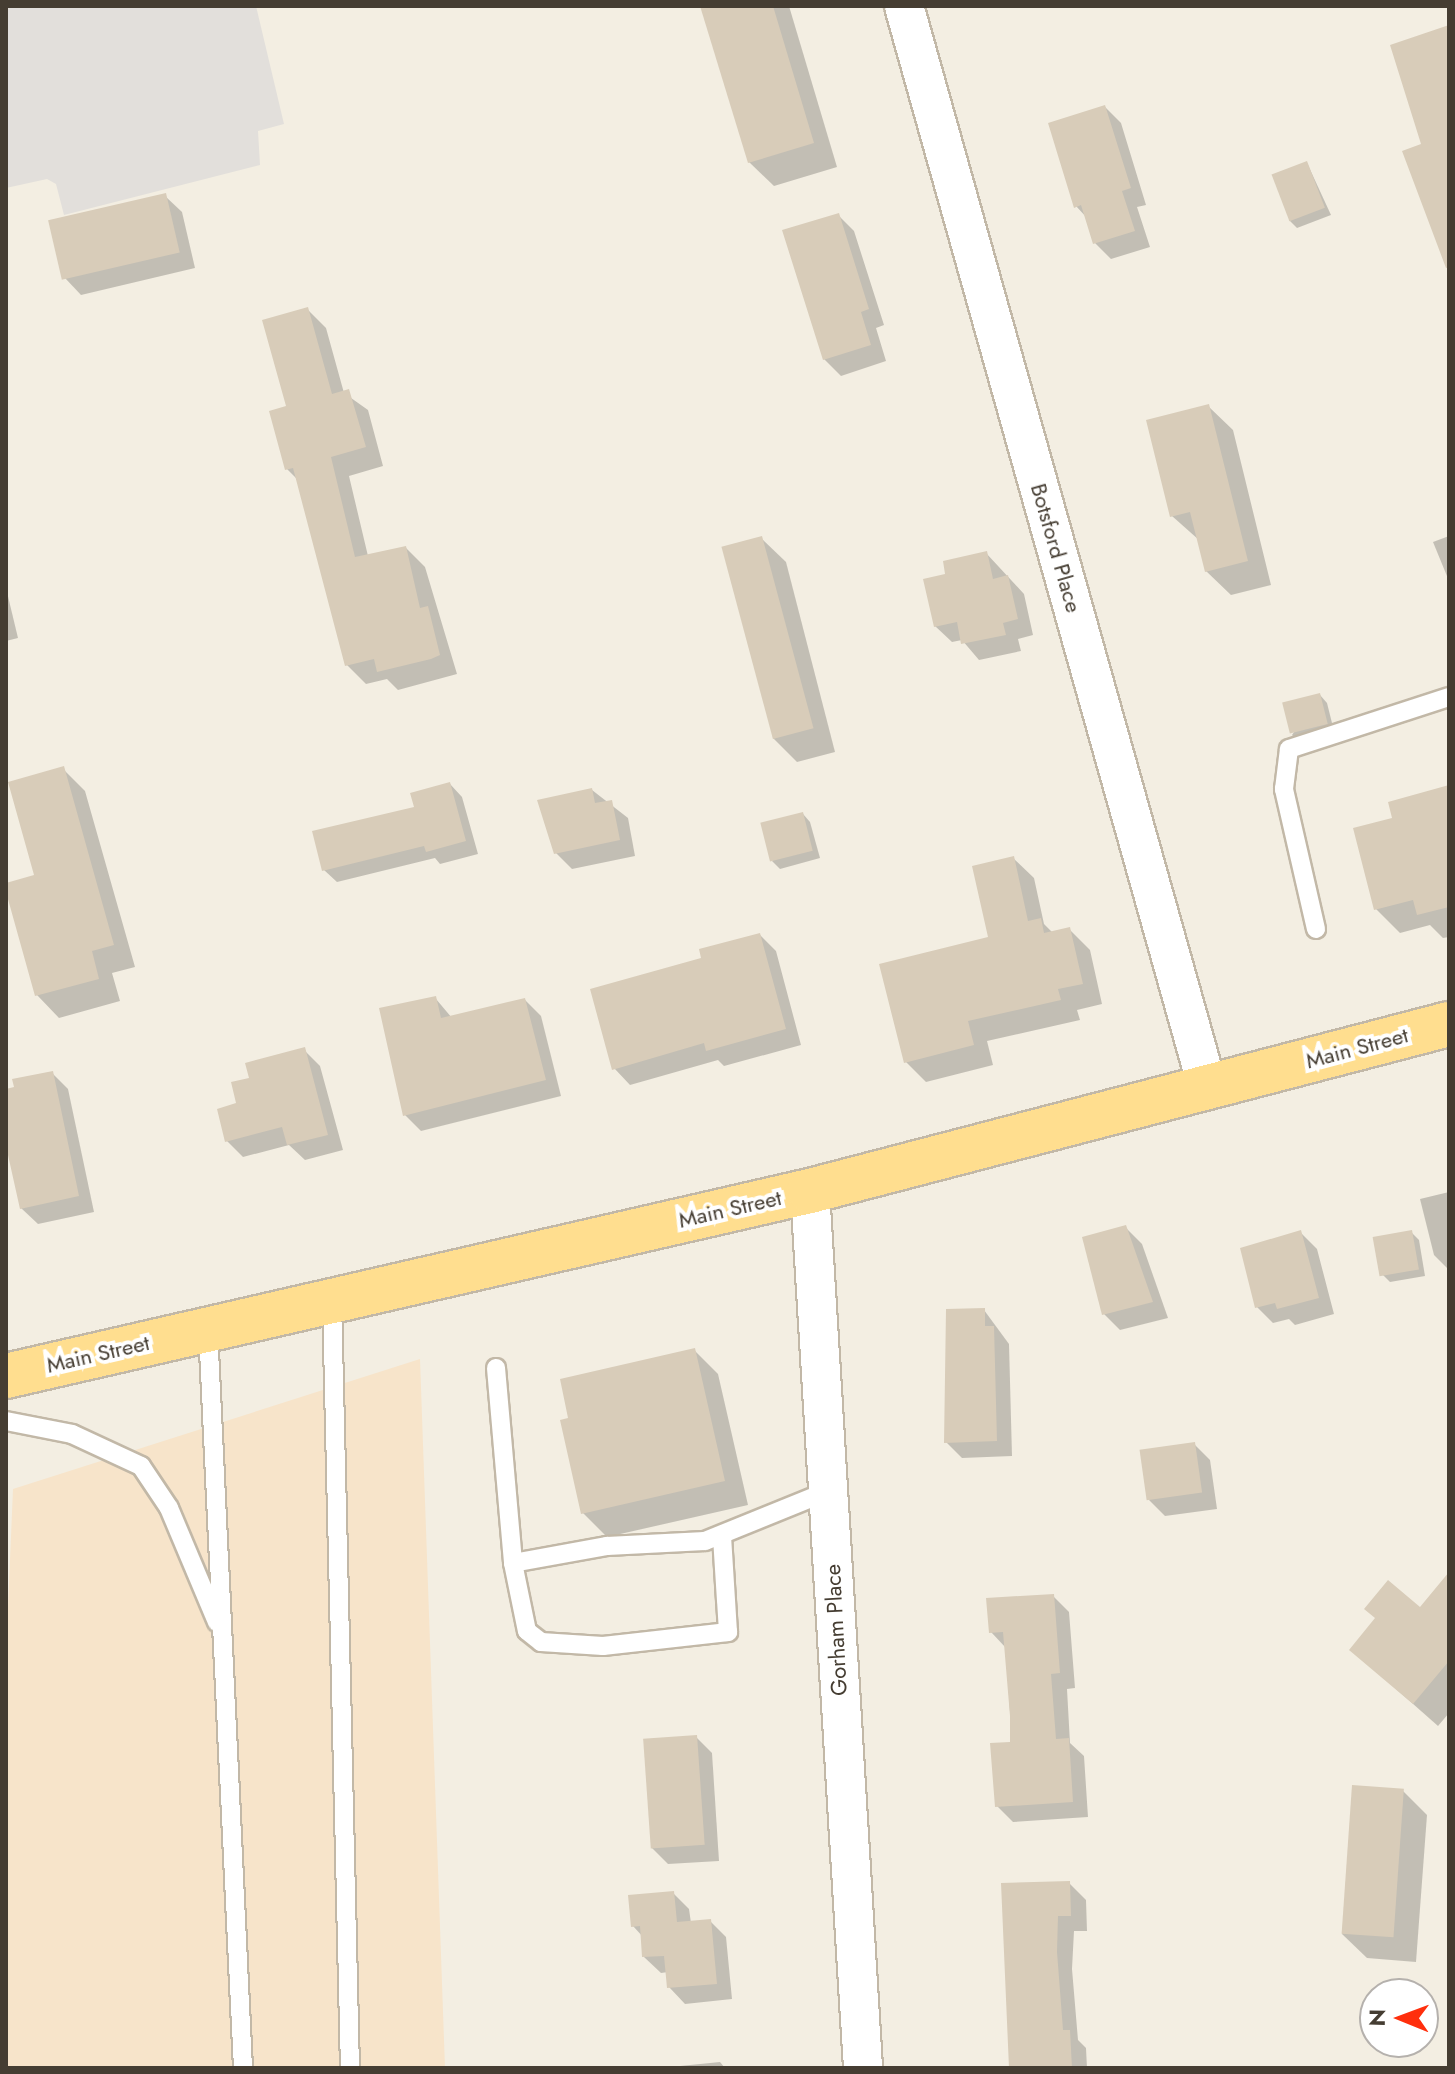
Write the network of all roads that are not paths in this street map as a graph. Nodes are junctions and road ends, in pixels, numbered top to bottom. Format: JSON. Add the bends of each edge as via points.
{"nodes":[{"id":1,"x":904,"y":6,"type":"edge"},
{"id":2,"x":1449,"y":697,"type":"edge"},
{"id":3,"x":1316,"y":929,"type":"dead end"},
{"id":4,"x":1449,"y":1024,"type":"edge"},
{"id":5,"x":1208,"y":1089,"type":"junction"},
{"id":6,"x":810,"y":1191,"type":"junction"},
{"id":7,"x":332,"y":1300,"type":"junction"},
{"id":8,"x":208,"y":1329,"type":"junction"},
{"id":9,"x":496,"y":1368,"type":"dead end"},
{"id":10,"x":6,"y":1376,"type":"edge"},
{"id":11,"x":6,"y":1421,"type":"edge"},
{"id":12,"x":828,"y":1491,"type":"junction"},
{"id":13,"x":722,"y":1536,"type":"junction"},
{"id":14,"x":513,"y":1563,"type":"junction"},
{"id":15,"x":223,"y":1634,"type":"junction"},
{"id":16,"x":243,"y":2068,"type":"edge"},
{"id":17,"x":350,"y":2068,"type":"edge"},
{"id":18,"x":863,"y":2068,"type":"edge"}],
"edges":[{"from":1,"to":5,"type":"street","name":"Botsford Place"},
{"from":2,"to":3,"type":"lane","via":[[1289,749],[1284,789]]},
{"from":4,"to":5,"type":"main road","name":"Main Street"},
{"from":5,"to":6,"type":"main road","name":"Main Street"},
{"from":6,"to":7,"type":"main road","name":"Main Street"},
{"from":6,"to":12,"type":"street","name":"Gorham Place"},
{"from":7,"to":8,"type":"main road","name":"Main Street"},
{"from":7,"to":17,"type":"lane"},
{"from":8,"to":10,"type":"main road","name":"Main Street"},
{"from":8,"to":15,"type":"lane"},
{"from":9,"to":14,"type":"lane"},
{"from":11,"to":15,"type":"lane","via":[[72,1434],[141,1466],[169,1508]]},
{"from":12,"to":13,"type":"lane"},
{"from":12,"to":18,"type":"street","name":"Gorham Place"},
{"from":13,"to":14,"type":"lane","via":[[607,1546]]},
{"from":13,"to":14,"type":"lane","via":[[728,1632],[570,1648],[541,1642],[527,1631]]},
{"from":15,"to":16,"type":"lane"}]}
